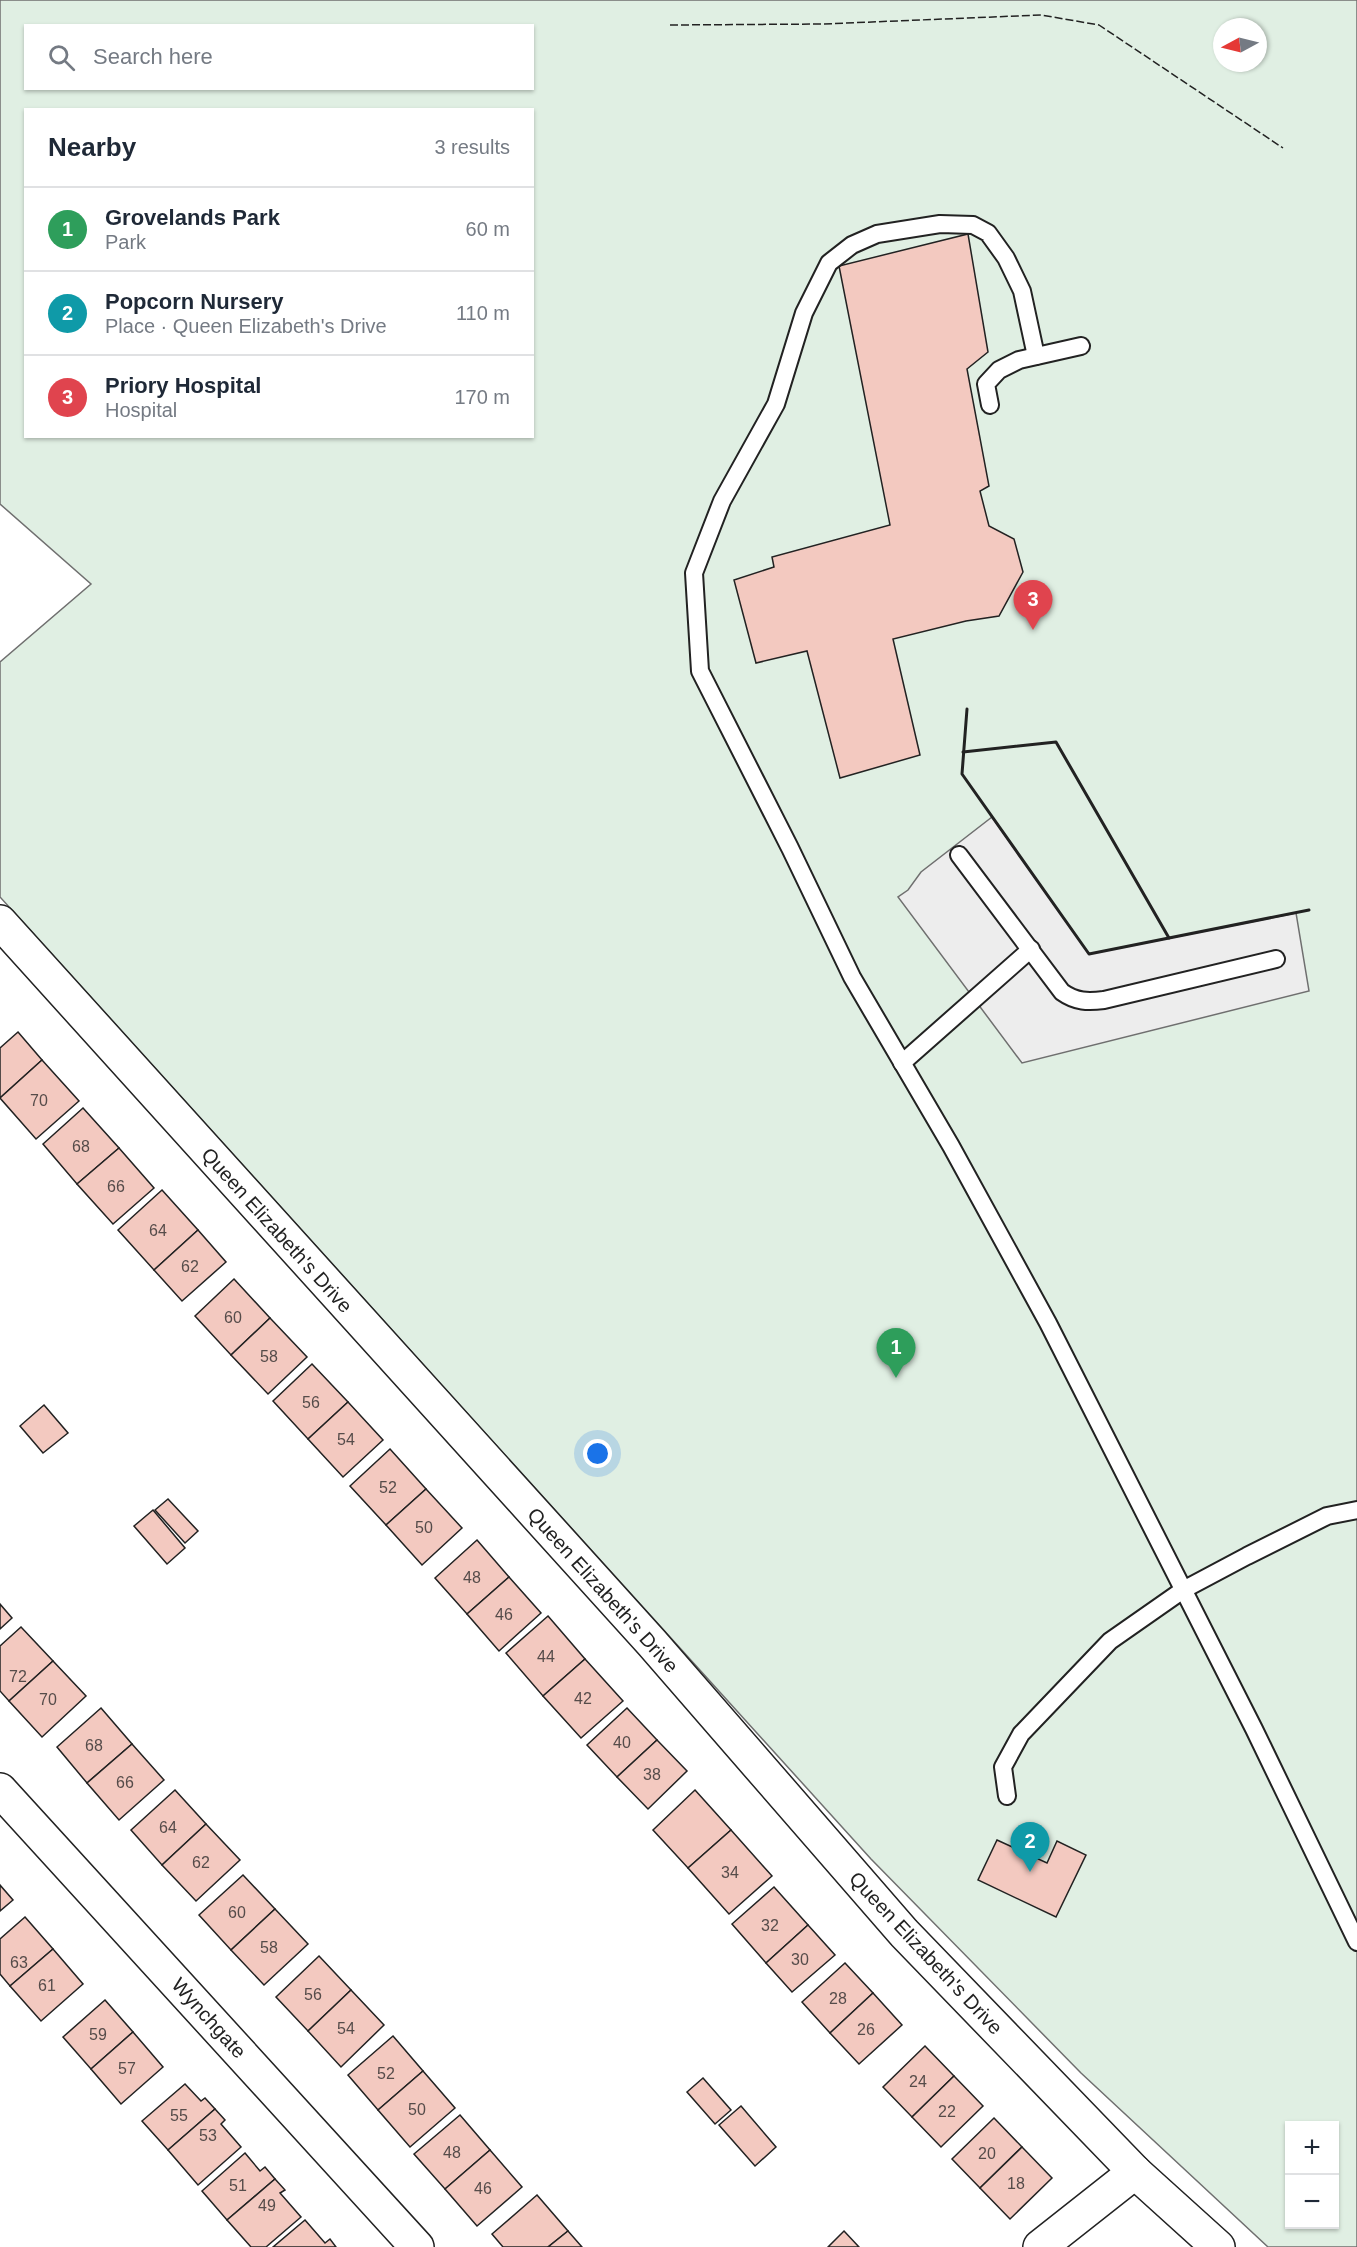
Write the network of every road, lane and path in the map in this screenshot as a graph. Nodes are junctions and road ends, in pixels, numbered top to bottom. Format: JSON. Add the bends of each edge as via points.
{"nodes":[{"id":1,"x":1082,"y":346,"type":"dead end"},
{"id":2,"x":1036,"y":356,"type":"junction"},
{"id":3,"x":990,"y":405,"type":"dead end"},
{"id":4,"x":959,"y":855,"type":"dead end"},
{"id":5,"x":0,"y":922,"type":"edge"},
{"id":6,"x":1031,"y":950,"type":"junction"},
{"id":7,"x":1276,"y":959,"type":"dead end"},
{"id":8,"x":902,"y":1063,"type":"junction"},
{"id":9,"x":1357,"y":1510,"type":"edge"},
{"id":10,"x":1184,"y":1590,"type":"junction"},
{"id":11,"x":0,"y":1790,"type":"edge"},
{"id":12,"x":1007,"y":1796,"type":"dead end"},
{"id":13,"x":1357,"y":1942,"type":"edge"},
{"id":14,"x":1135,"y":2172,"type":"junction"},
{"id":15,"x":417,"y":2247,"type":"edge"},
{"id":16,"x":1040,"y":2247,"type":"edge"},
{"id":17,"x":1218,"y":2247,"type":"edge"}],
"edges":[{"from":1,"to":2,"type":"lane"},
{"from":2,"to":3,"type":"lane","via":[[999,370],[986,384]]},
{"from":2,"to":8,"type":"lane","via":[[1022,291],[988,233],[972,225],[940,224],[877,234],[852,245],[829,263],[804,313],[776,404],[722,501],[694,573],[700,671],[852,976]]},
{"from":4,"to":6,"type":"lane"},
{"from":5,"to":14,"type":"street","name":"Queen Elizabeth's Drive","via":[[651,1643],[904,1933]]},
{"from":6,"to":7,"type":"lane","via":[[1062,992],[1086,1002]]},
{"from":6,"to":8,"type":"lane"},
{"from":8,"to":10,"type":"lane","via":[[1048,1323]]},
{"from":9,"to":10,"type":"lane","via":[[1327,1516]]},
{"from":10,"to":12,"type":"lane","via":[[1110,1641],[1021,1734],[1003,1767]]},
{"from":10,"to":13,"type":"lane"},
{"from":11,"to":15,"type":"street","name":"Wynchgate"},
{"from":14,"to":16,"type":"street"},
{"from":14,"to":17,"type":"street","name":"Queen Elizabeth's Drive"}]}
